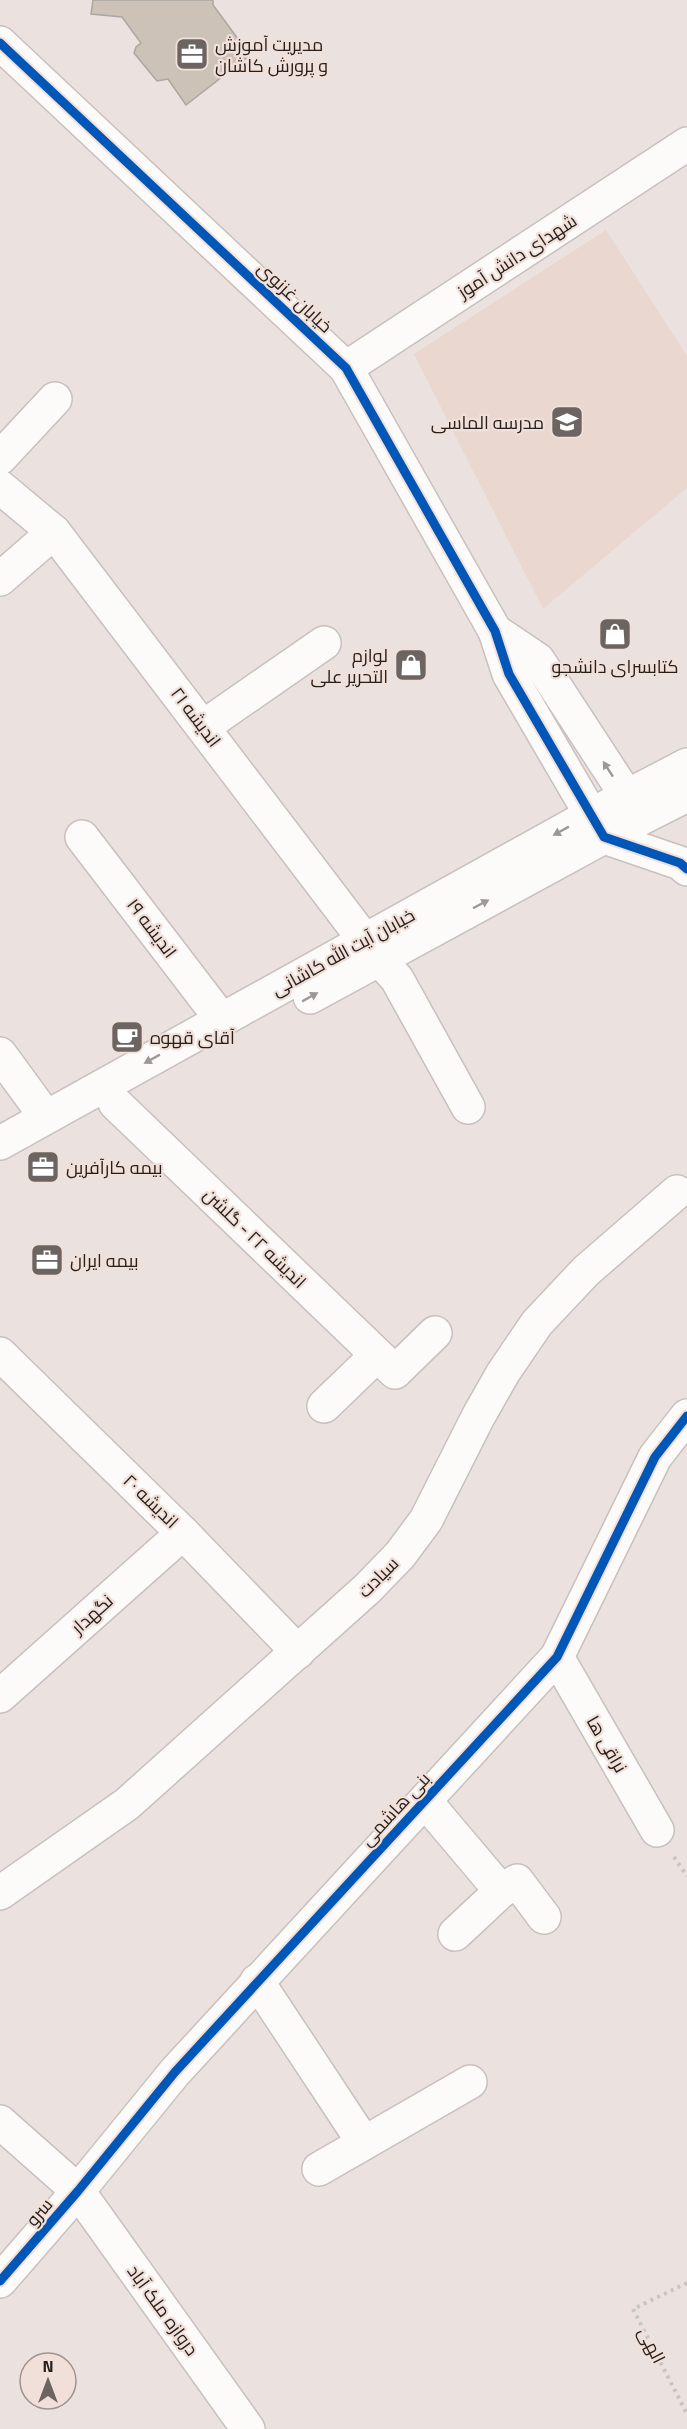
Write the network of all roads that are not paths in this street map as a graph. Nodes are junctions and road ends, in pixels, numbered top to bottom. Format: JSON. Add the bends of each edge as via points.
{"nodes":[{"id":1,"x":0,"y":43,"type":"edge"},
{"id":2,"x":687,"y":144,"type":"edge"},
{"id":3,"x":346,"y":368,"type":"junction"},
{"id":4,"x":55,"y":399,"type":"dead end"},
{"id":5,"x":0,"y":458,"type":"edge"},
{"id":6,"x":0,"y":487,"type":"edge"},
{"id":7,"x":54,"y":532,"type":"junction"},
{"id":8,"x":0,"y":579,"type":"edge"},
{"id":9,"x":495,"y":631,"type":"junction"},
{"id":10,"x":324,"y":643,"type":"dead end"},
{"id":11,"x":203,"y":727,"type":"junction"},
{"id":12,"x":687,"y":765,"type":"edge"},
{"id":13,"x":687,"y":795,"type":"edge"},
{"id":14,"x":633,"y":807,"type":"junction"},
{"id":15,"x":597,"y":826,"type":"junction"},
{"id":16,"x":82,"y":837,"type":"dead end"},
{"id":17,"x":687,"y":869,"type":"edge"},
{"id":18,"x":372,"y":949,"type":"junction"},
{"id":19,"x":222,"y":1020,"type":"junction"},
{"id":20,"x":0,"y":1054,"type":"edge"},
{"id":21,"x":115,"y":1103,"type":"junction"},
{"id":22,"x":468,"y":1107,"type":"dead end"},
{"id":23,"x":46,"y":1117,"type":"junction"},
{"id":24,"x":0,"y":1143,"type":"edge"},
{"id":25,"x":0,"y":1166,"type":"edge"},
{"id":26,"x":677,"y":1192,"type":"dead end"},
{"id":27,"x":435,"y":1332,"type":"dead end"},
{"id":28,"x":0,"y":1354,"type":"edge"},
{"id":29,"x":386,"y":1363,"type":"junction"},
{"id":30,"x":324,"y":1406,"type":"dead end"},
{"id":31,"x":687,"y":1416,"type":"edge"},
{"id":32,"x":183,"y":1533,"type":"junction"},
{"id":33,"x":298,"y":1652,"type":"junction"},
{"id":34,"x":557,"y":1657,"type":"junction"},
{"id":35,"x":0,"y":1696,"type":"edge"},
{"id":36,"x":425,"y":1800,"type":"junction"},
{"id":37,"x":657,"y":1830,"type":"dead end"},
{"id":38,"x":501,"y":1891,"type":"junction"},
{"id":39,"x":0,"y":1893,"type":"edge"},
{"id":40,"x":544,"y":1917,"type":"dead end"},
{"id":41,"x":455,"y":1934,"type":"dead end"},
{"id":42,"x":257,"y":1980,"type":"junction"},
{"id":43,"x":470,"y":2082,"type":"dead end"},
{"id":44,"x":0,"y":2122,"type":"edge"},
{"id":45,"x":364,"y":2143,"type":"junction"},
{"id":46,"x":319,"y":2169,"type":"dead end"},
{"id":47,"x":78,"y":2191,"type":"junction"},
{"id":48,"x":0,"y":2281,"type":"edge"},
{"id":49,"x":248,"y":2429,"type":"edge"}],
"edges":[{"from":1,"to":3,"type":"street","name":"خیابان غزنوی"},
{"from":2,"to":3,"type":"street","name":"شهدای دانش آموز"},
{"from":3,"to":9,"type":"street","name":"خیابان غزنوی"},
{"from":4,"to":5,"type":"street"},
{"from":6,"to":7,"type":"street","name":"اندیشه ۲۱"},
{"from":7,"to":8,"type":"street"},
{"from":7,"to":11,"type":"street","name":"اندیشه ۲۱"},
{"from":14,"to":9,"type":"street","one_way":true,"via":[[538,660]]},
{"from":9,"to":15,"type":"street","via":[[509,674]]},
{"from":10,"to":11,"type":"street"},
{"from":11,"to":18,"type":"street","name":"اندیشه ۲۱"},
{"from":12,"to":14,"type":"street","name":"خیابان آیت الله کاشانی"},
{"from":13,"to":14,"type":"street","name":"خیابان آیت الله کاشانی"},
{"from":14,"to":15,"type":"street","name":"خیابان آیت الله کاشانی"},
{"from":15,"to":17,"type":"street"},
{"from":15,"to":18,"type":"street","name":"خیابان آیت الله کاشانی"},
{"from":16,"to":19,"type":"street","name":"اندیشه ۱۹"},
{"from":18,"to":19,"type":"street","name":"خیابان آیت الله کاشانی"},
{"from":21,"to":18,"type":"street","name":"خیابان آیت الله کاشانی","one_way":true},
{"from":18,"to":22,"type":"street","name":"اندیشه ۲۱","via":[[397,979]]},
{"from":19,"to":23,"type":"street","name":"خیابان آیت الله کاشانی","one_way":true},
{"from":20,"to":23,"type":"street"},
{"from":21,"to":25,"type":"street","name":"خیابان آیت الله کاشانی"},
{"from":21,"to":29,"type":"street","name":"اندیشه ۲۲ - گلشن"},
{"from":23,"to":24,"type":"street","name":"خیابان آیت الله کاشانی"},
{"from":26,"to":33,"type":"street","name":"سیادت","via":[[586,1271],[537,1323],[478,1417],[426,1520],[400,1555]]},
{"from":27,"to":29,"type":"street"},
{"from":28,"to":32,"type":"street","name":"اندیشه ۲۰"},
{"from":29,"to":30,"type":"street"},
{"from":31,"to":34,"type":"street","name":"بنی هاشمی","via":[[655,1457]]},
{"from":32,"to":33,"type":"street","name":"اندیشه ۲۰"},
{"from":32,"to":35,"type":"street","name":"نگهدار"},
{"from":33,"to":39,"type":"street","name":"سیادت","via":[[128,1804]]},
{"from":34,"to":36,"type":"street","name":"بنی هاشمی"},
{"from":34,"to":37,"type":"street","name":"نراقی ها"},
{"from":36,"to":38,"type":"street"},
{"from":36,"to":42,"type":"street","name":"بنی هاشمی"},
{"from":38,"to":40,"type":"street","via":[[517,1881]]},
{"from":38,"to":41,"type":"street"},
{"from":42,"to":45,"type":"street"},
{"from":42,"to":47,"type":"street","name":"بنی هاشمی","via":[[175,2072]]},
{"from":43,"to":45,"type":"street"},
{"from":44,"to":47,"type":"street","name":"دروازه ملک آباد"},
{"from":45,"to":46,"type":"street"},
{"from":47,"to":48,"type":"street","name":"سرو"},
{"from":47,"to":49,"type":"street","name":"دروازه ملک آباد"}]}
